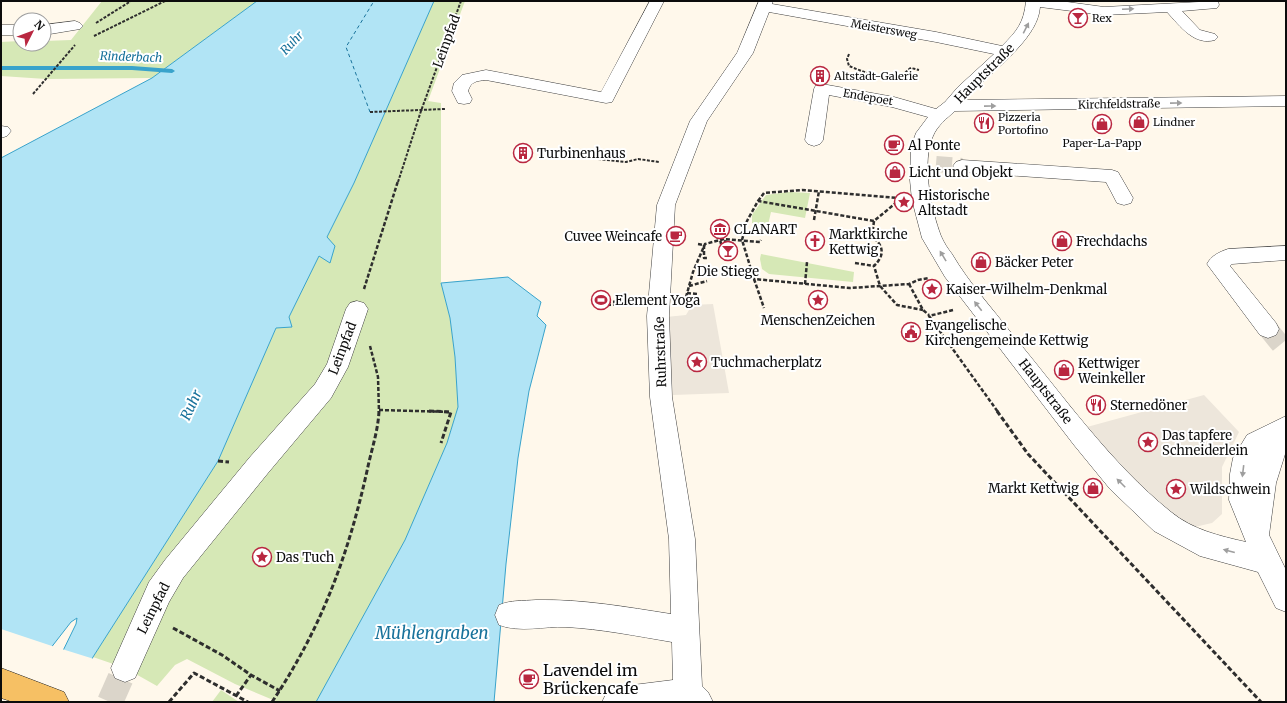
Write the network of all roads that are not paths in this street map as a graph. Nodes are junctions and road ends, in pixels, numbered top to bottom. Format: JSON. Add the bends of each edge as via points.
{"nodes":[{"id":1,"x":658,"y":1,"type":"edge"},
{"id":2,"x":1211,"y":1,"type":"edge"},
{"id":3,"x":1033,"y":2,"type":"edge"},
{"id":4,"x":764,"y":4,"type":"edge"},
{"id":5,"x":1171,"y":5,"type":"edge"},
{"id":6,"x":75,"y":26,"type":"dead end"},
{"id":7,"x":52,"y":29,"type":"edge"},
{"id":8,"x":1,"y":30,"type":"edge"},
{"id":9,"x":12,"y":30,"type":"edge"},
{"id":10,"x":1210,"y":37,"type":"dead end"},
{"id":11,"x":1004,"y":52,"type":"junction"},
{"id":12,"x":464,"y":99,"type":"dead end"},
{"id":13,"x":1286,"y":101,"type":"edge"},
{"id":14,"x":945,"y":110,"type":"junction"},
{"id":15,"x":814,"y":140,"type":"dead end"},
{"id":16,"x":962,"y":166,"type":"tunnel mouth"},
{"id":17,"x":1124,"y":198,"type":"dead end"},
{"id":18,"x":1286,"y":253,"type":"edge"},
{"id":19,"x":357,"y":309,"type":"road end"},
{"id":20,"x":1268,"y":329,"type":"tunnel mouth"},
{"id":21,"x":1286,"y":427,"type":"edge"},
{"id":22,"x":1267,"y":561,"type":"junction"},
{"id":23,"x":1286,"y":598,"type":"edge"},
{"id":24,"x":509,"y":615,"type":"dead end"},
{"id":25,"x":685,"y":630,"type":"junction"},
{"id":26,"x":125,"y":668,"type":"tunnel mouth"},
{"id":27,"x":1,"y":683,"type":"edge"},
{"id":28,"x":693,"y":697,"type":"edge"},
{"id":29,"x":54,"y":702,"type":"edge"},
{"id":30,"x":617,"y":702,"type":"edge"}],
"edges":[{"from":1,"to":12,"type":"street","via":[[606,98],[486,75],[468,78],[462,83],[460,91]]},
{"from":2,"to":5,"type":"street","via":[[1212,5]]},
{"from":3,"to":5,"type":"street","one_way":true,"via":[[1104,11]]},
{"from":11,"to":3,"type":"street","name":"Hauptstraße","one_way":true,"via":[[1023,34],[1032,16]]},
{"from":4,"to":11,"type":"street","name":"Meistersweg"},
{"from":4,"to":25,"type":"street","name":"Ruhrstraße","via":[[745,53],[699,121],[666,205],[658,316],[661,397],[682,539]]},
{"from":5,"to":10,"type":"street","via":[[1195,34]]},
{"from":6,"to":7,"type":"street"},
{"from":8,"to":9,"type":"street"},
{"from":11,"to":14,"type":"street","name":"Hauptstraße"},
{"from":14,"to":13,"type":"street","name":"Kirchfeldstraße","one_way":true},
{"from":14,"to":15,"type":"street","name":"Endepoet","via":[[822,89]]},
{"from":22,"to":14,"type":"street","name":"Hauptstraße","one_way":true,"via":[[1200,543],[1163,522],[1119,481],[952,272],[932,238],[918,180],[928,163],[920,147],[925,133]]},
{"from":16,"to":17,"type":"street","via":[[1112,176]]},
{"from":18,"to":20,"type":"street","via":[[1228,257],[1217,264]]},
{"from":19,"to":26,"type":"street","name":"Leinpfad","via":[[337,367],[323,391],[174,570],[159,592]]},
{"from":21,"to":22,"type":"street","via":[[1272,456],[1259,505],[1258,536]]},
{"from":22,"to":23,"type":"street"},
{"from":24,"to":25,"type":"street","via":[[592,615]]},
{"from":25,"to":28,"type":"street","name":"Ruhrstraße"},
{"from":27,"to":29,"type":"main road"},
{"from":28,"to":30,"type":"street"}]}
